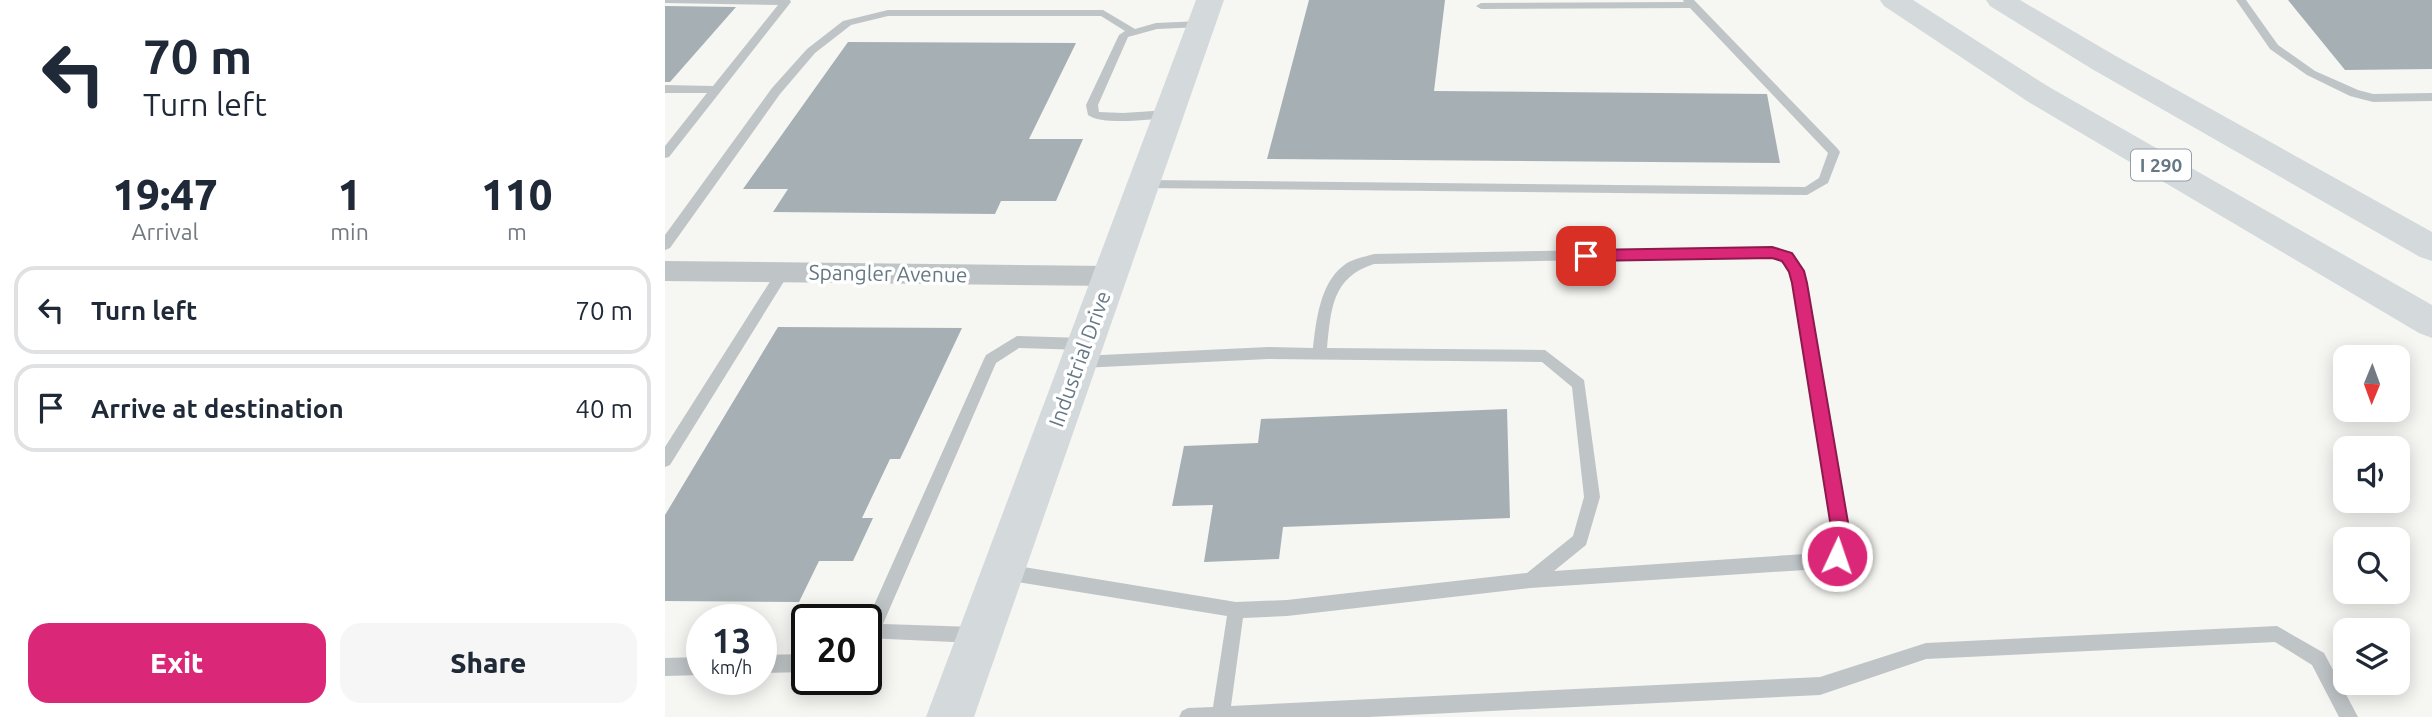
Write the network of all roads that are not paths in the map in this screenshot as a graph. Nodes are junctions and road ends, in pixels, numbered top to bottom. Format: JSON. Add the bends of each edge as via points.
{"nodes":[{"id":1,"x":665,"y":0,"type":"edge"},
{"id":2,"x":1894,"y":0,"type":"edge"},
{"id":3,"x":2000,"y":0,"type":"edge"},
{"id":4,"x":2241,"y":0,"type":"edge"},
{"id":5,"x":1691,"y":2,"type":"edge"},
{"id":6,"x":1481,"y":6,"type":"dead end"},
{"id":7,"x":1206,"y":12,"type":"edge"},
{"id":8,"x":1132,"y":30,"type":"junction"},
{"id":9,"x":665,"y":89,"type":"edge"},
{"id":10,"x":716,"y":90,"type":"junction"},
{"id":11,"x":2432,"y":97,"type":"edge"},
{"id":12,"x":1169,"y":114,"type":"junction"},
{"id":13,"x":665,"y":154,"type":"edge"},
{"id":14,"x":1144,"y":184,"type":"junction"},
{"id":15,"x":665,"y":245,"type":"edge"},
{"id":16,"x":2432,"y":248,"type":"edge"},
{"id":17,"x":665,"y":271,"type":"edge"},
{"id":18,"x":783,"y":272,"type":"junction"},
{"id":19,"x":1110,"y":276,"type":"junction"},
{"id":20,"x":2432,"y":323,"type":"edge"},
{"id":21,"x":1082,"y":353,"type":"junction"},
{"id":22,"x":1319,"y":353,"type":"junction"},
{"id":23,"x":665,"y":460,"type":"edge"},
{"id":24,"x":1002,"y":572,"type":"junction"},
{"id":25,"x":1530,"y":580,"type":"junction"},
{"id":26,"x":881,"y":604,"type":"edge"},
{"id":27,"x":1236,"y":610,"type":"junction"},
{"id":28,"x":882,"y":633,"type":"edge"},
{"id":29,"x":980,"y":635,"type":"junction"},
{"id":30,"x":686,"y":666,"type":"edge"},
{"id":31,"x":665,"y":667,"type":"edge"},
{"id":32,"x":1221,"y":715,"type":"edge"},
{"id":33,"x":950,"y":717,"type":"edge"},
{"id":34,"x":1188,"y":717,"type":"edge"},
{"id":35,"x":2349,"y":717,"type":"edge"}],
"edges":[{"from":1,"to":10,"type":"lane","via":[[786,2]]},
{"from":2,"to":20,"type":"main road","number":"I 290","via":[[2038,94]]},
{"from":3,"to":16,"type":"main road"},
{"from":4,"to":11,"type":"lane","via":[[2274,47],[2311,73],[2373,98]]},
{"from":5,"to":6,"type":"lane"},
{"from":5,"to":14,"type":"lane","via":[[1834,152],[1824,180],[1807,191]]},
{"from":7,"to":8,"type":"lane"},
{"from":7,"to":12,"type":"main road","name":"Industrial Drive"},
{"from":8,"to":12,"type":"lane","via":[[1120,42],[1092,105],[1094,115]]},
{"from":8,"to":15,"type":"lane","via":[[1103,13],[888,13],[847,23],[811,51],[776,91]]},
{"from":9,"to":10,"type":"lane"},
{"from":10,"to":13,"type":"lane"},
{"from":12,"to":14,"type":"main road","name":"Industrial Drive"},
{"from":14,"to":19,"type":"main road","name":"Industrial Drive"},
{"from":17,"to":18,"type":"street","name":"Spangler Avenue"},
{"from":18,"to":19,"type":"street","name":"Spangler Avenue"},
{"from":18,"to":23,"type":"lane"},
{"from":19,"to":21,"type":"main road","name":"Industrial Drive"},
{"from":21,"to":22,"type":"lane"},
{"from":21,"to":24,"type":"main road","name":"Industrial Drive"},
{"from":21,"to":26,"type":"lane","via":[[1017,342],[991,359]]},
{"from":22,"to":25,"type":"lane","via":[[1545,356],[1579,384],[1592,497],[1580,540]]},
{"from":22,"to":25,"type":"lane","via":[[1335,284],[1349,268],[1374,259],[1772,252],[1787,257],[1797,271],[1802,296],[1842,540],[1837,556],[1820,561]]},
{"from":24,"to":27,"type":"lane"},
{"from":24,"to":29,"type":"main road","name":"Industrial Drive"},
{"from":25,"to":27,"type":"lane"},
{"from":27,"to":32,"type":"lane"},
{"from":28,"to":29,"type":"lane"},
{"from":29,"to":33,"type":"main road","name":"Industrial Drive"},
{"from":30,"to":31,"type":"lane"},
{"from":32,"to":34,"type":"lane"},
{"from":32,"to":35,"type":"lane","via":[[1820,686],[1926,652],[2277,634],[2318,659]]}]}
